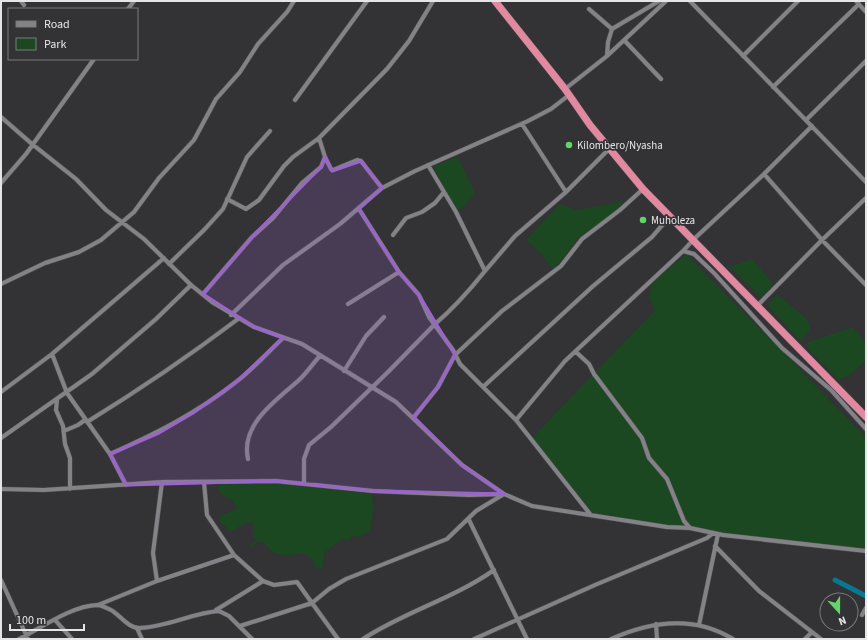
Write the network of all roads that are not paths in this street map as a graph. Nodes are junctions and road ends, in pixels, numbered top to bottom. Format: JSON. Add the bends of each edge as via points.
{"nodes":[{"id":1,"x":21,"y":1,"type":"edge"},
{"id":2,"x":294,"y":1,"type":"edge"},
{"id":3,"x":367,"y":1,"type":"edge"},
{"id":4,"x":433,"y":1,"type":"edge"},
{"id":5,"x":495,"y":1,"type":"edge"},
{"id":6,"x":659,"y":1,"type":"edge"},
{"id":7,"x":666,"y":1,"type":"edge"},
{"id":8,"x":690,"y":1,"type":"edge"},
{"id":9,"x":798,"y":1,"type":"edge"},
{"id":10,"x":857,"y":2,"type":"edge"},
{"id":11,"x":24,"y":5,"type":"dead end"},
{"id":12,"x":589,"y":9,"type":"dead end"},
{"id":13,"x":866,"y":12,"type":"edge"},
{"id":14,"x":612,"y":30,"type":"junction"},
{"id":15,"x":624,"y":40,"type":"junction"},
{"id":16,"x":607,"y":56,"type":"junction"},
{"id":17,"x":743,"y":56,"type":"junction"},
{"id":18,"x":93,"y":60,"type":"edge"},
{"id":19,"x":866,"y":61,"type":"edge"},
{"id":20,"x":662,"y":79,"type":"dead end"},
{"id":21,"x":773,"y":87,"type":"junction"},
{"id":22,"x":567,"y":92,"type":"junction"},
{"id":23,"x":295,"y":100,"type":"dead end"},
{"id":24,"x":1,"y":117,"type":"edge"},
{"id":25,"x":806,"y":120,"type":"junction"},
{"id":26,"x":522,"y":124,"type":"junction"},
{"id":27,"x":812,"y":126,"type":"junction"},
{"id":28,"x":270,"y":131,"type":"dead end"},
{"id":29,"x":319,"y":138,"type":"junction"},
{"id":30,"x":32,"y":144,"type":"junction"},
{"id":31,"x":609,"y":150,"type":"junction"},
{"id":32,"x":325,"y":157,"type":"junction"},
{"id":33,"x":428,"y":165,"type":"junction"},
{"id":34,"x":764,"y":174,"type":"junction"},
{"id":35,"x":866,"y":182,"type":"edge"},
{"id":36,"x":1,"y":183,"type":"edge"},
{"id":37,"x":382,"y":188,"type":"junction"},
{"id":38,"x":643,"y":189,"type":"junction"},
{"id":39,"x":444,"y":192,"type":"junction"},
{"id":40,"x":566,"y":192,"type":"junction"},
{"id":41,"x":866,"y":198,"type":"edge"},
{"id":42,"x":227,"y":199,"type":"junction"},
{"id":43,"x":359,"y":209,"type":"junction"},
{"id":44,"x":670,"y":216,"type":"junction"},
{"id":45,"x":122,"y":223,"type":"junction"},
{"id":46,"x":393,"y":235,"type":"dead end"},
{"id":47,"x":694,"y":239,"type":"junction"},
{"id":48,"x":822,"y":240,"type":"junction"},
{"id":49,"x":684,"y":251,"type":"junction"},
{"id":50,"x":164,"y":258,"type":"junction"},
{"id":51,"x":169,"y":264,"type":"junction"},
{"id":52,"x":485,"y":271,"type":"junction"},
{"id":53,"x":399,"y":272,"type":"junction"},
{"id":54,"x":1,"y":284,"type":"edge"},
{"id":55,"x":191,"y":285,"type":"junction"},
{"id":56,"x":866,"y":285,"type":"edge"},
{"id":57,"x":203,"y":294,"type":"junction"},
{"id":58,"x":348,"y":304,"type":"dead end"},
{"id":59,"x":758,"y":305,"type":"junction"},
{"id":60,"x":231,"y":315,"type":"junction"},
{"id":61,"x":384,"y":317,"type":"dead end"},
{"id":62,"x":238,"y":319,"type":"junction"},
{"id":63,"x":435,"y":324,"type":"junction"},
{"id":64,"x":283,"y":338,"type":"junction"},
{"id":65,"x":576,"y":352,"type":"junction"},
{"id":66,"x":52,"y":354,"type":"junction"},
{"id":67,"x":455,"y":355,"type":"junction"},
{"id":68,"x":320,"y":356,"type":"junction"},
{"id":69,"x":344,"y":371,"type":"junction"},
{"id":70,"x":483,"y":387,"type":"junction"},
{"id":71,"x":371,"y":388,"type":"junction"},
{"id":72,"x":1,"y":392,"type":"edge"},
{"id":73,"x":66,"y":394,"type":"junction"},
{"id":74,"x":57,"y":400,"type":"junction"},
{"id":75,"x":866,"y":416,"type":"edge"},
{"id":76,"x":414,"y":417,"type":"junction"},
{"id":77,"x":516,"y":420,"type":"junction"},
{"id":78,"x":86,"y":421,"type":"junction"},
{"id":79,"x":866,"y":429,"type":"edge"},
{"id":80,"x":64,"y":431,"type":"junction"},
{"id":81,"x":1,"y":438,"type":"edge"},
{"id":82,"x":110,"y":454,"type":"junction"},
{"id":83,"x":248,"y":459,"type":"dead end"},
{"id":84,"x":162,"y":482,"type":"junction"},
{"id":85,"x":204,"y":482,"type":"junction"},
{"id":86,"x":304,"y":484,"type":"junction"},
{"id":87,"x":126,"y":485,"type":"junction"},
{"id":88,"x":70,"y":488,"type":"junction"},
{"id":89,"x":1,"y":489,"type":"edge"},
{"id":90,"x":504,"y":494,"type":"junction"},
{"id":91,"x":590,"y":514,"type":"junction"},
{"id":92,"x":469,"y":520,"type":"junction"},
{"id":93,"x":690,"y":528,"type":"junction"},
{"id":94,"x":712,"y":533,"type":"junction"},
{"id":95,"x":718,"y":534,"type":"junction"},
{"id":96,"x":715,"y":546,"type":"junction"},
{"id":97,"x":866,"y":551,"type":"edge"},
{"id":98,"x":234,"y":556,"type":"junction"},
{"id":99,"x":494,"y":570,"type":"junction"},
{"id":100,"x":1,"y":580,"type":"edge"},
{"id":101,"x":157,"y":581,"type":"junction"},
{"id":102,"x":263,"y":581,"type":"junction"},
{"id":103,"x":312,"y":603,"type":"junction"},
{"id":104,"x":98,"y":605,"type":"junction"},
{"id":105,"x":866,"y":608,"type":"edge"},
{"id":106,"x":214,"y":611,"type":"junction"},
{"id":107,"x":862,"y":615,"type":"dead end"},
{"id":108,"x":518,"y":619,"type":"junction"},
{"id":109,"x":55,"y":620,"type":"junction"},
{"id":110,"x":656,"y":624,"type":"junction"},
{"id":111,"x":699,"y":625,"type":"junction"},
{"id":112,"x":240,"y":626,"type":"junction"},
{"id":113,"x":137,"y":628,"type":"junction"},
{"id":114,"x":812,"y":632,"type":"junction"},
{"id":115,"x":27,"y":637,"type":"edge"},
{"id":116,"x":19,"y":639,"type":"edge"},
{"id":117,"x":72,"y":639,"type":"edge"},
{"id":118,"x":142,"y":639,"type":"edge"},
{"id":119,"x":252,"y":639,"type":"edge"},
{"id":120,"x":338,"y":639,"type":"edge"},
{"id":121,"x":363,"y":639,"type":"edge"},
{"id":122,"x":474,"y":639,"type":"edge"},
{"id":123,"x":527,"y":639,"type":"edge"},
{"id":124,"x":611,"y":639,"type":"edge"},
{"id":125,"x":657,"y":639,"type":"edge"},
{"id":126,"x":733,"y":639,"type":"edge"},
{"id":127,"x":805,"y":639,"type":"edge"},
{"id":128,"x":821,"y":639,"type":"edge"}],
"edges":[{"from":1,"to":11,"type":"street"},
{"from":2,"to":45,"type":"street","via":[[216,99],[194,140]]},
{"from":3,"to":23,"type":"street"},
{"from":4,"to":29,"type":"street","via":[[409,42]]},
{"from":5,"to":22,"type":"highway"},
{"from":6,"to":14,"type":"street"},
{"from":7,"to":15,"type":"street"},
{"from":8,"to":17,"type":"street"},
{"from":9,"to":17,"type":"street"},
{"from":10,"to":13,"type":"street"},
{"from":10,"to":21,"type":"street"},
{"from":12,"to":14,"type":"street"},
{"from":14,"to":16,"type":"street"},
{"from":15,"to":16,"type":"street"},
{"from":15,"to":20,"type":"street"},
{"from":16,"to":22,"type":"street"},
{"from":17,"to":21,"type":"street"},
{"from":18,"to":30,"type":"street"},
{"from":19,"to":25,"type":"street"},
{"from":21,"to":25,"type":"street"},
{"from":22,"to":26,"type":"street","via":[[551,109]]},
{"from":22,"to":31,"type":"highway"},
{"from":24,"to":30,"type":"street"},
{"from":25,"to":27,"type":"street"},
{"from":26,"to":33,"type":"street"},
{"from":26,"to":40,"type":"street"},
{"from":27,"to":34,"type":"street"},
{"from":27,"to":35,"type":"street"},
{"from":28,"to":42,"type":"street","via":[[247,157]]},
{"from":29,"to":32,"type":"street"},
{"from":29,"to":42,"type":"street","via":[[293,156],[259,200],[246,209]]},
{"from":30,"to":36,"type":"street"},
{"from":30,"to":45,"type":"street","via":[[76,179]]},
{"from":31,"to":38,"type":"highway"},
{"from":31,"to":40,"type":"street"},
{"from":32,"to":37,"type":"street","via":[[333,170],[357,160],[361,161]]},
{"from":32,"to":57,"type":"street","via":[[321,167],[302,183]]},
{"from":33,"to":37,"type":"street"},
{"from":33,"to":39,"type":"street"},
{"from":34,"to":47,"type":"street"},
{"from":34,"to":48,"type":"street"},
{"from":37,"to":43,"type":"street"},
{"from":38,"to":44,"type":"highway"},
{"from":38,"to":67,"type":"street","via":[[582,238],[561,266],[502,311]]},
{"from":39,"to":46,"type":"street","via":[[422,212],[406,218]]},
{"from":39,"to":52,"type":"street"},
{"from":40,"to":52,"type":"street","via":[[515,236]]},
{"from":41,"to":48,"type":"street"},
{"from":42,"to":51,"type":"street","via":[[223,209],[205,230]]},
{"from":43,"to":53,"type":"street"},
{"from":43,"to":60,"type":"street","via":[[283,265]]},
{"from":44,"to":47,"type":"highway"},
{"from":44,"to":70,"type":"street","via":[[652,237],[592,287]]},
{"from":45,"to":50,"type":"street"},
{"from":45,"to":54,"type":"street","via":[[101,240],[79,252],[44,263]]},
{"from":47,"to":49,"type":"street"},
{"from":47,"to":59,"type":"highway"},
{"from":48,"to":56,"type":"street"},
{"from":48,"to":59,"type":"street"},
{"from":49,"to":65,"type":"street"},
{"from":49,"to":79,"type":"street","via":[[694,254],[714,273],[782,348],[831,390]]},
{"from":50,"to":51,"type":"street"},
{"from":50,"to":66,"type":"street"},
{"from":51,"to":55,"type":"street"},
{"from":52,"to":63,"type":"street","via":[[465,296]]},
{"from":53,"to":58,"type":"street"},
{"from":53,"to":63,"type":"street","via":[[420,295]]},
{"from":55,"to":57,"type":"street"},
{"from":55,"to":73,"type":"street","via":[[156,319]]},
{"from":57,"to":60,"type":"street"},
{"from":59,"to":75,"type":"highway"},
{"from":60,"to":62,"type":"street"},
{"from":61,"to":69,"type":"street","via":[[366,336]]},
{"from":62,"to":64,"type":"street"},
{"from":62,"to":78,"type":"street","via":[[190,355]]},
{"from":63,"to":67,"type":"street"},
{"from":63,"to":71,"type":"street"},
{"from":64,"to":68,"type":"street","via":[[302,344]]},
{"from":64,"to":82,"type":"street","via":[[237,381],[192,413],[159,433]]},
{"from":65,"to":77,"type":"street","via":[[554,372]]},
{"from":65,"to":93,"type":"street","via":[[589,364],[642,438],[649,458],[667,479],[684,521]]},
{"from":66,"to":72,"type":"street"},
{"from":66,"to":73,"type":"street"},
{"from":67,"to":70,"type":"street","via":[[460,364]]},
{"from":67,"to":76,"type":"street","via":[[438,387]]},
{"from":68,"to":69,"type":"street"},
{"from":68,"to":83,"type":"street","via":[[256,423],[246,443]]},
{"from":69,"to":71,"type":"street"},
{"from":70,"to":77,"type":"street"},
{"from":71,"to":76,"type":"street","via":[[396,402]]},
{"from":71,"to":86,"type":"street","via":[[309,445],[304,459]]},
{"from":73,"to":74,"type":"street"},
{"from":73,"to":78,"type":"street"},
{"from":74,"to":80,"type":"street","via":[[56,410]]},
{"from":74,"to":81,"type":"street"},
{"from":76,"to":90,"type":"street","via":[[446,452]]},
{"from":77,"to":91,"type":"street"},
{"from":78,"to":80,"type":"street"},
{"from":78,"to":82,"type":"street"},
{"from":80,"to":88,"type":"street","via":[[70,458]]},
{"from":82,"to":87,"type":"street"},
{"from":84,"to":85,"type":"street"},
{"from":84,"to":87,"type":"street"},
{"from":84,"to":101,"type":"street","via":[[153,553]]},
{"from":85,"to":86,"type":"street","via":[[276,481]]},
{"from":85,"to":98,"type":"street","via":[[207,515]]},
{"from":86,"to":90,"type":"street","via":[[373,491]]},
{"from":87,"to":88,"type":"street"},
{"from":88,"to":89,"type":"street"},
{"from":90,"to":91,"type":"street","via":[[532,506]]},
{"from":90,"to":92,"type":"street","via":[[476,511]]},
{"from":91,"to":93,"type":"street","via":[[667,527]]},
{"from":92,"to":99,"type":"street"},
{"from":92,"to":103,"type":"street","via":[[447,539],[346,579]]},
{"from":93,"to":94,"type":"street"},
{"from":94,"to":95,"type":"street"},
{"from":94,"to":108,"type":"street","via":[[707,538]]},
{"from":95,"to":96,"type":"street"},
{"from":95,"to":97,"type":"street"},
{"from":96,"to":111,"type":"street"},
{"from":96,"to":114,"type":"street","via":[[759,591]]},
{"from":98,"to":101,"type":"street"},
{"from":98,"to":102,"type":"street"},
{"from":99,"to":108,"type":"street"},
{"from":99,"to":121,"type":"street","via":[[472,585],[383,626]]},
{"from":100,"to":115,"type":"street"},
{"from":101,"to":104,"type":"street"},
{"from":102,"to":103,"type":"street","via":[[274,584],[297,582]]},
{"from":102,"to":106,"type":"street"},
{"from":103,"to":112,"type":"street"},
{"from":103,"to":120,"type":"street"},
{"from":104,"to":109,"type":"street"},
{"from":104,"to":113,"type":"street","via":[[114,612]]},
{"from":105,"to":107,"type":"street"},
{"from":106,"to":112,"type":"street","via":[[224,612]]},
{"from":106,"to":113,"type":"street","via":[[171,623]]},
{"from":108,"to":122,"type":"street"},
{"from":108,"to":123,"type":"street"},
{"from":109,"to":115,"type":"street"},
{"from":109,"to":117,"type":"street"},
{"from":110,"to":111,"type":"street"},
{"from":110,"to":124,"type":"street","via":[[634,629]]},
{"from":110,"to":125,"type":"street"},
{"from":111,"to":126,"type":"street","via":[[722,632]]},
{"from":112,"to":119,"type":"street"},
{"from":113,"to":118,"type":"street"},
{"from":114,"to":127,"type":"street"},
{"from":114,"to":128,"type":"street"},
{"from":115,"to":116,"type":"street"}]}
